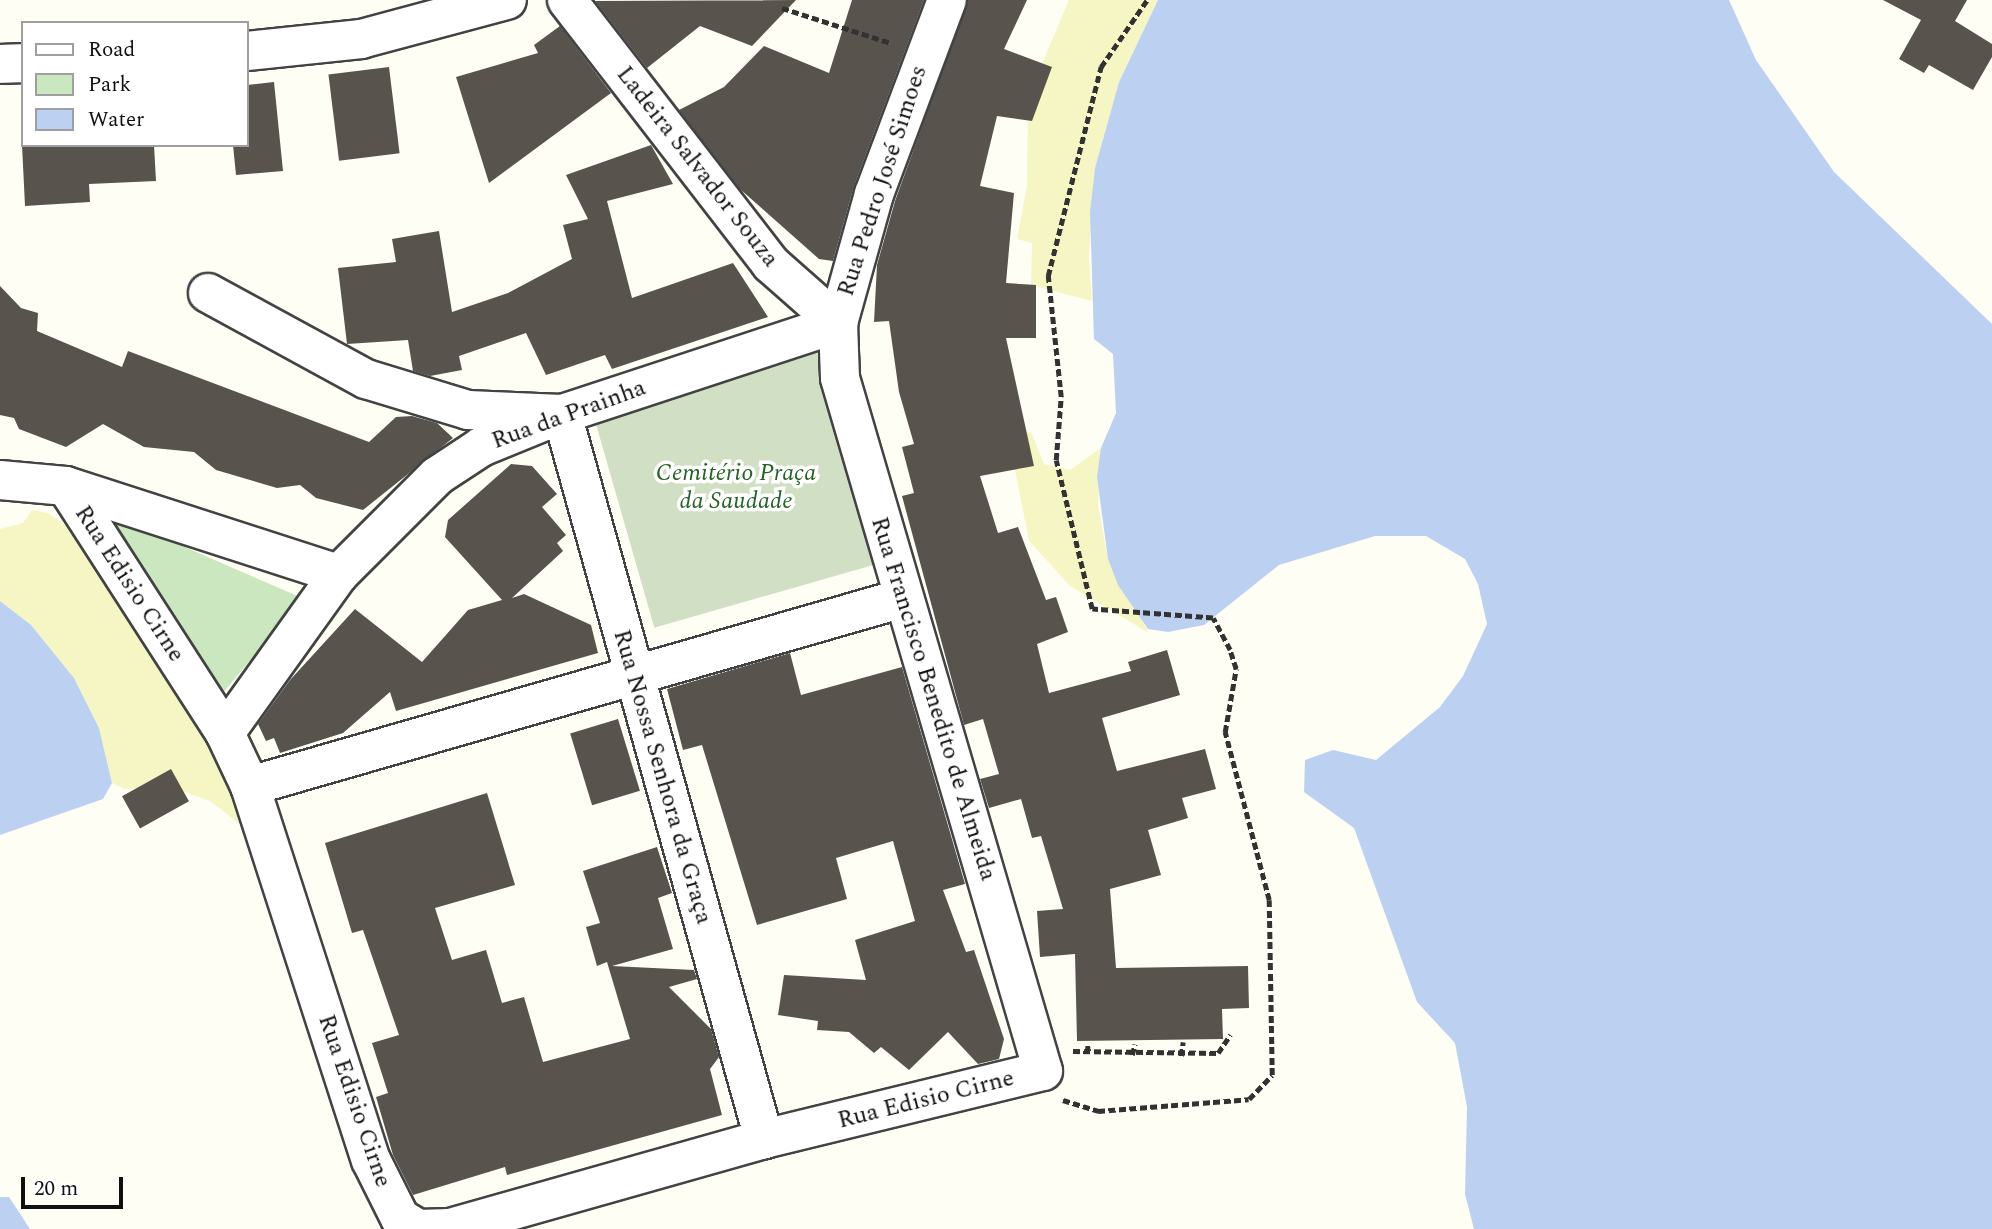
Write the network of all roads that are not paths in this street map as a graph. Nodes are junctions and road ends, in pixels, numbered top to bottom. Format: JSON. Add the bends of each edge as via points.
{"nodes":[{"id":1,"x":507,"y":0,"type":"edge"},
{"id":2,"x":567,"y":0,"type":"edge"},
{"id":3,"x":947,"y":0,"type":"edge"},
{"id":4,"x":248,"y":51,"type":"edge"},
{"id":5,"x":21,"y":63,"type":"edge"},
{"id":6,"x":0,"y":64,"type":"edge"},
{"id":7,"x":208,"y":293,"type":"dead end"},
{"id":8,"x":838,"y":323,"type":"junction"},
{"id":9,"x":562,"y":414,"type":"junction"},
{"id":10,"x":0,"y":480,"type":"edge"},
{"id":11,"x":66,"y":486,"type":"junction"},
{"id":12,"x":339,"y":574,"type":"junction"},
{"id":13,"x":903,"y":598,"type":"junction"},
{"id":14,"x":633,"y":676,"type":"junction"},
{"id":15,"x":225,"y":733,"type":"junction"},
{"id":16,"x":250,"y":786,"type":"junction"},
{"id":17,"x":1053,"y":1061,"type":"joint"},
{"id":18,"x":764,"y":1139,"type":"junction"}],
"edges":[{"from":1,"to":4,"type":"street","via":[[361,39]]},
{"from":2,"to":8,"type":"street","name":"Ladeira Salvador Souza","via":[[771,264]]},
{"from":3,"to":8,"type":"street","name":"Rua Pedro José Simoes","via":[[923,53],[874,194]]},
{"from":5,"to":6,"type":"street"},
{"from":7,"to":9,"type":"street","via":[[366,379],[468,410]]},
{"from":8,"to":9,"type":"street","name":"Rua da Prainha"},
{"from":8,"to":13,"type":"street","name":"Rua Francisco Benedito de Almeida","via":[[840,378]]},
{"from":9,"to":12,"type":"street","name":"Rua da Prainha","via":[[481,447],[437,476]]},
{"from":9,"to":14,"type":"street","name":"Rua Nossa Senhora da Graça"},
{"from":10,"to":11,"type":"street","name":"Rua Edisio Cirne"},
{"from":11,"to":12,"type":"street"},
{"from":11,"to":15,"type":"street","name":"Rua Edisio Cirne"},
{"from":12,"to":15,"type":"street","name":"Rua da Prainha"},
{"from":13,"to":14,"type":"street"},
{"from":13,"to":17,"type":"street","name":"Rua Francisco Benedito de Almeida"},
{"from":14,"to":16,"type":"street"},
{"from":14,"to":18,"type":"street","name":"Rua Nossa Senhora da Graça"},
{"from":15,"to":16,"type":"street","name":"Rua Edisio Cirne"},
{"from":16,"to":18,"type":"street","name":"Rua Edisio Cirne","via":[[371,1160],[400,1218],[418,1228],[450,1228]]},
{"from":17,"to":18,"type":"street","name":"Rua Edisio Cirne"}]}
